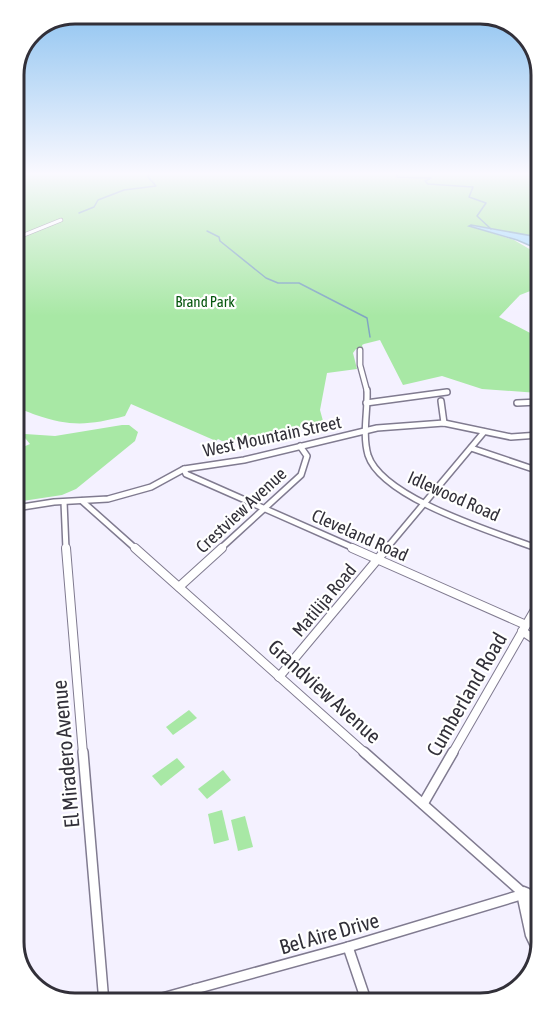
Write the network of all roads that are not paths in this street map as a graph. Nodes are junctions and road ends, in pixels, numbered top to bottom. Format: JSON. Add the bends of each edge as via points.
{"nodes":[{"id":1,"x":57,"y":221,"type":"edge"},
{"id":2,"x":24,"y":235,"type":"edge"},
{"id":3,"x":360,"y":350,"type":"dead end"},
{"id":4,"x":447,"y":392,"type":"dead end"},
{"id":5,"x":441,"y":401,"type":"dead end"},
{"id":6,"x":531,"y":402,"type":"edge"},
{"id":7,"x":366,"y":403,"type":"junction"},
{"id":8,"x":517,"y":403,"type":"dead end"},
{"id":9,"x":444,"y":423,"type":"junction"},
{"id":10,"x":367,"y":430,"type":"junction"},
{"id":11,"x":484,"y":432,"type":"junction"},
{"id":12,"x":531,"y":436,"type":"edge"},
{"id":13,"x":300,"y":446,"type":"junction"},
{"id":14,"x":471,"y":448,"type":"junction"},
{"id":15,"x":531,"y":468,"type":"edge"},
{"id":16,"x":184,"y":469,"type":"junction"},
{"id":17,"x":82,"y":501,"type":"junction"},
{"id":18,"x":64,"y":502,"type":"junction"},
{"id":19,"x":424,"y":503,"type":"junction"},
{"id":20,"x":24,"y":507,"type":"edge"},
{"id":21,"x":264,"y":509,"type":"junction"},
{"id":22,"x":531,"y":546,"type":"edge"},
{"id":23,"x":377,"y":559,"type":"junction"},
{"id":24,"x":179,"y":587,"type":"junction"},
{"id":25,"x":531,"y":616,"type":"edge"},
{"id":26,"x":524,"y":628,"type":"junction"},
{"id":27,"x":531,"y":635,"type":"edge"},
{"id":28,"x":279,"y":677,"type":"junction"},
{"id":29,"x":423,"y":804,"type":"junction"},
{"id":30,"x":524,"y":894,"type":"junction"},
{"id":31,"x":531,"y":900,"type":"edge"},
{"id":32,"x":531,"y":927,"type":"edge"},
{"id":33,"x":348,"y":947,"type":"junction"},
{"id":34,"x":195,"y":989,"type":"junction"},
{"id":35,"x":103,"y":993,"type":"edge"},
{"id":36,"x":180,"y":993,"type":"edge"},
{"id":37,"x":196,"y":993,"type":"edge"},
{"id":38,"x":364,"y":993,"type":"edge"}],
"edges":[{"from":1,"to":2,"type":"street"},
{"from":3,"to":7,"type":"street","name":"Idlewood Road"},
{"from":4,"to":7,"type":"street"},
{"from":5,"to":9,"type":"street"},
{"from":6,"to":8,"type":"street"},
{"from":7,"to":10,"type":"street","name":"Idlewood Road"},
{"from":9,"to":10,"type":"street","name":"West Mountain Street"},
{"from":9,"to":11,"type":"street","name":"West Mountain Street"},
{"from":10,"to":13,"type":"street","name":"West Mountain Street"},
{"from":10,"to":19,"type":"street","name":"Idlewood Road","via":[[371,464],[389,482]]},
{"from":11,"to":12,"type":"street","name":"West Mountain Street"},
{"from":11,"to":14,"type":"street","name":"Matilija Road"},
{"from":13,"to":16,"type":"street","name":"West Mountain Street"},
{"from":13,"to":21,"type":"street","name":"Crestview Avenue","via":[[307,456],[301,475]]},
{"from":14,"to":15,"type":"street"},
{"from":14,"to":19,"type":"street","name":"Matilija Road"},
{"from":16,"to":17,"type":"street","name":"West Mountain Street","via":[[151,487],[108,499]]},
{"from":16,"to":21,"type":"street","name":"Cleveland Road","via":[[186,474]]},
{"from":17,"to":18,"type":"street","name":"West Mountain Street"},
{"from":17,"to":24,"type":"street","name":"Grandview Avenue"},
{"from":18,"to":20,"type":"street","name":"West Mountain Street"},
{"from":18,"to":35,"type":"street","name":"El Miradero Avenue"},
{"from":19,"to":22,"type":"street","name":"Idlewood Road"},
{"from":19,"to":23,"type":"street","name":"Matilija Road"},
{"from":21,"to":23,"type":"street","name":"Cleveland Road"},
{"from":21,"to":24,"type":"street","name":"Crestview Avenue"},
{"from":23,"to":26,"type":"street","name":"Cleveland Road"},
{"from":23,"to":28,"type":"street","name":"Matilija Road"},
{"from":24,"to":28,"type":"street","name":"Grandview Avenue"},
{"from":25,"to":26,"type":"street","name":"Cumberland Road"},
{"from":26,"to":27,"type":"street","name":"Cleveland Road"},
{"from":26,"to":29,"type":"street","name":"Cumberland Road"},
{"from":28,"to":29,"type":"street","name":"Grandview Avenue"},
{"from":29,"to":30,"type":"street","name":"Grandview Avenue"},
{"from":30,"to":31,"type":"street","name":"Grandview Avenue"},
{"from":30,"to":32,"type":"street"},
{"from":30,"to":33,"type":"street","name":"Bel Aire Drive"},
{"from":33,"to":34,"type":"street","name":"Bel Aire Drive"},
{"from":33,"to":38,"type":"street"},
{"from":34,"to":36,"type":"street","name":"Bel Aire Drive"},
{"from":34,"to":37,"type":"street"}]}
